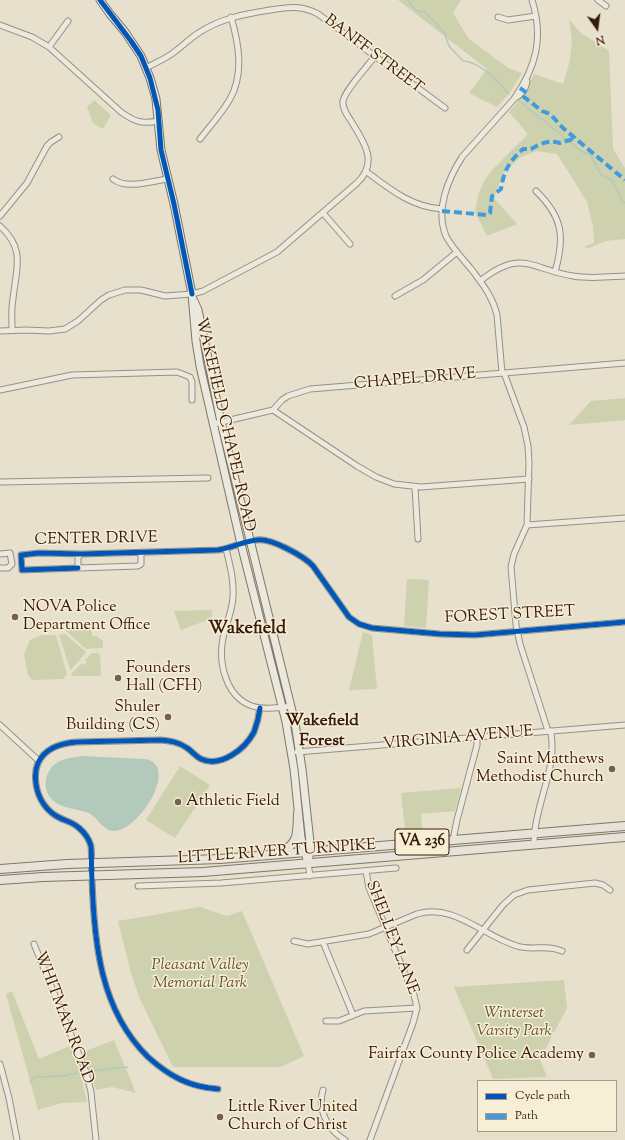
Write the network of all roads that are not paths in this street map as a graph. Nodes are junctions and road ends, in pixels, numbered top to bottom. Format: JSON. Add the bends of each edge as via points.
{"nodes":[{"id":1,"x":100,"y":0,"type":"edge"},
{"id":2,"x":532,"y":0,"type":"edge"},
{"id":3,"x":598,"y":0,"type":"edge"},
{"id":4,"x":606,"y":6,"type":"dead end"},
{"id":5,"x":536,"y":16,"type":"junction"},
{"id":6,"x":232,"y":17,"type":"junction"},
{"id":7,"x":498,"y":17,"type":"dead end"},
{"id":8,"x":68,"y":21,"type":"dead end"},
{"id":9,"x":0,"y":25,"type":"edge"},
{"id":10,"x":49,"y":47,"type":"junction"},
{"id":11,"x":375,"y":56,"type":"junction"},
{"id":12,"x":146,"y":68,"type":"junction"},
{"id":13,"x":445,"y":108,"type":"dead end"},
{"id":14,"x":158,"y":121,"type":"junction"},
{"id":15,"x":59,"y":137,"type":"dead end"},
{"id":16,"x":200,"y":139,"type":"dead end"},
{"id":17,"x":367,"y":172,"type":"junction"},
{"id":18,"x":113,"y":179,"type":"dead end"},
{"id":19,"x":168,"y":179,"type":"junction"},
{"id":20,"x":536,"y":191,"type":"dead end"},
{"id":21,"x":442,"y":210,"type":"junction"},
{"id":22,"x":323,"y":213,"type":"junction"},
{"id":23,"x":0,"y":216,"type":"edge"},
{"id":24,"x":0,"y":226,"type":"edge"},
{"id":25,"x":350,"y":244,"type":"dead end"},
{"id":26,"x":457,"y":252,"type":"junction"},
{"id":27,"x":555,"y":272,"type":"junction"},
{"id":28,"x":625,"y":276,"type":"edge"},
{"id":29,"x":480,"y":280,"type":"junction"},
{"id":30,"x":192,"y":294,"type":"junction"},
{"id":31,"x":395,"y":296,"type":"dead end"},
{"id":32,"x":12,"y":330,"type":"junction"},
{"id":33,"x":0,"y":331,"type":"edge"},
{"id":34,"x":625,"y":363,"type":"edge"},
{"id":35,"x":503,"y":373,"type":"junction"},
{"id":36,"x":0,"y":390,"type":"edge"},
{"id":37,"x":192,"y":400,"type":"dead end"},
{"id":38,"x":273,"y":410,"type":"junction"},
{"id":39,"x":222,"y":422,"type":"junction"},
{"id":40,"x":213,"y":424,"type":"junction"},
{"id":41,"x":208,"y":478,"type":"dead end"},
{"id":42,"x":529,"y":479,"type":"junction"},
{"id":43,"x":0,"y":482,"type":"edge"},
{"id":44,"x":415,"y":487,"type":"junction"},
{"id":45,"x":625,"y":518,"type":"edge"},
{"id":46,"x":527,"y":525,"type":"junction"},
{"id":47,"x":418,"y":539,"type":"dead end"},
{"id":48,"x":250,"y":541,"type":"junction"},
{"id":49,"x":242,"y":544,"type":"junction"},
{"id":50,"x":226,"y":549,"type":"junction"},
{"id":51,"x":141,"y":552,"type":"junction"},
{"id":52,"x":0,"y":554,"type":"edge"},
{"id":53,"x":82,"y":554,"type":"junction"},
{"id":54,"x":0,"y":568,"type":"edge"},
{"id":55,"x":78,"y":568,"type":"junction"},
{"id":56,"x":625,"y":622,"type":"edge"},
{"id":57,"x":518,"y":631,"type":"junction"},
{"id":58,"x":291,"y":706,"type":"junction"},
{"id":59,"x":260,"y":708,"type":"junction"},
{"id":60,"x":282,"y":708,"type":"junction"},
{"id":61,"x":0,"y":725,"type":"edge"},
{"id":62,"x":625,"y":725,"type":"edge"},
{"id":63,"x":550,"y":731,"type":"junction"},
{"id":64,"x":477,"y":737,"type":"junction"},
{"id":65,"x":300,"y":752,"type":"junction"},
{"id":66,"x":292,"y":753,"type":"junction"},
{"id":67,"x":39,"y":761,"type":"junction"},
{"id":68,"x":298,"y":813,"type":"junction"},
{"id":69,"x":625,"y":826,"type":"edge"},
{"id":70,"x":534,"y":833,"type":"junction"},
{"id":71,"x":625,"y":837,"type":"edge"},
{"id":72,"x":453,"y":840,"type":"junction"},
{"id":73,"x":534,"y":844,"type":"junction"},
{"id":74,"x":307,"y":852,"type":"junction"},
{"id":75,"x":269,"y":855,"type":"junction"},
{"id":76,"x":92,"y":863,"type":"junction"},
{"id":77,"x":308,"y":863,"type":"junction"},
{"id":78,"x":396,"y":868,"type":"dead end"},
{"id":79,"x":0,"y":869,"type":"edge"},
{"id":80,"x":366,"y":871,"type":"junction"},
{"id":81,"x":91,"y":875,"type":"junction"},
{"id":82,"x":310,"y":876,"type":"junction"},
{"id":83,"x":0,"y":880,"type":"edge"},
{"id":84,"x":138,"y":886,"type":"dead end"},
{"id":85,"x":610,"y":890,"type":"dead end"},
{"id":86,"x":386,"y":928,"type":"junction"},
{"id":87,"x":483,"y":930,"type":"junction"},
{"id":88,"x":294,"y":941,"type":"dead end"},
{"id":89,"x":323,"y":942,"type":"junction"},
{"id":90,"x":34,"y":944,"type":"dead end"},
{"id":91,"x":467,"y":950,"type":"dead end"},
{"id":92,"x":562,"y":951,"type":"dead end"},
{"id":93,"x":417,"y":1008,"type":"junction"},
{"id":94,"x":353,"y":1015,"type":"junction"},
{"id":95,"x":326,"y":1021,"type":"dead end"},
{"id":96,"x":0,"y":1064,"type":"edge"},
{"id":97,"x":218,"y":1089,"type":"dead end"},
{"id":98,"x":323,"y":1090,"type":"dead end"},
{"id":99,"x":17,"y":1140,"type":"edge"},
{"id":100,"x":96,"y":1140,"type":"edge"},
{"id":101,"x":345,"y":1140,"type":"edge"},
{"id":102,"x":370,"y":1140,"type":"edge"}],
"edges":[{"from":1,"to":12,"type":"main road","name":"WAKEFIELD CHAPEL ROAD","via":[[131,41]]},
{"from":2,"to":5,"type":"street"},
{"from":3,"to":4,"type":"street"},
{"from":5,"to":7,"type":"street","via":[[508,20]]},
{"from":5,"to":21,"type":"street","via":[[536,47],[526,87],[459,162],[447,185]]},
{"from":6,"to":11,"type":"street","name":"BANFF STREET","via":[[289,7],[304,8],[318,14]]},
{"from":6,"to":12,"type":"street","name":"BANFF STREET","via":[[201,32],[167,57]]},
{"from":6,"to":16,"type":"street","via":[[239,54],[236,82],[229,100]]},
{"from":8,"to":10,"type":"street"},
{"from":9,"to":10,"type":"street","via":[[32,37]]},
{"from":10,"to":14,"type":"street","via":[[131,119],[142,123]]},
{"from":11,"to":13,"type":"street","name":"BANFF STREET"},
{"from":11,"to":17,"type":"street","via":[[345,96],[343,104],[366,146]]},
{"from":12,"to":14,"type":"main road","name":"WAKEFIELD CHAPEL ROAD","via":[[156,99]]},
{"from":14,"to":19,"type":"main road","name":"WAKEFIELD CHAPEL ROAD"},
{"from":15,"to":23,"type":"street","via":[[47,146],[27,183]]},
{"from":17,"to":21,"type":"street","via":[[408,201]]},
{"from":17,"to":22,"type":"street"},
{"from":18,"to":19,"type":"street","via":[[128,185]]},
{"from":19,"to":30,"type":"main road","name":"WAKEFIELD CHAPEL ROAD"},
{"from":20,"to":27,"type":"street","via":[[549,205],[560,229],[561,247]]},
{"from":21,"to":26,"type":"street","via":[[446,235]]},
{"from":22,"to":25,"type":"street"},
{"from":22,"to":30,"type":"street","via":[[277,252],[203,291]]},
{"from":24,"to":32,"type":"street","via":[[13,241],[18,256],[12,301]]},
{"from":26,"to":29,"type":"street"},
{"from":26,"to":31,"type":"street","via":[[423,280]]},
{"from":27,"to":28,"type":"street","via":[[584,278]]},
{"from":27,"to":29,"type":"street","via":[[530,264],[515,263],[495,269]]},
{"from":29,"to":35,"type":"street","via":[[496,307]]},
{"from":30,"to":32,"type":"street","via":[[165,296],[141,290],[125,290],[101,300],[78,321],[65,328],[49,331]]},
{"from":30,"to":39,"type":"main road","name":"WAKEFIELD CHAPEL ROAD","via":[[198,310]]},
{"from":30,"to":40,"type":"main road","name":"WAKEFIELD CHAPEL ROAD","via":[[197,352]]},
{"from":32,"to":33,"type":"street"},
{"from":34,"to":35,"type":"street","name":"CHAPEL DRIVE"},
{"from":35,"to":38,"type":"street","name":"CHAPEL DRIVE","via":[[310,389],[288,396]]},
{"from":35,"to":42,"type":"street","via":[[525,432]]},
{"from":36,"to":37,"type":"street","via":[[72,375],[177,372],[190,377]]},
{"from":38,"to":39,"type":"street"},
{"from":38,"to":44,"type":"street","via":[[376,477],[394,484]]},
{"from":39,"to":40,"type":"street"},
{"from":39,"to":48,"type":"main road","name":"WAKEFIELD CHAPEL ROAD"},
{"from":40,"to":49,"type":"main road","name":"WAKEFIELD CHAPEL ROAD"},
{"from":41,"to":43,"type":"street"},
{"from":42,"to":44,"type":"street"},
{"from":42,"to":46,"type":"street"},
{"from":44,"to":47,"type":"street"},
{"from":45,"to":46,"type":"street"},
{"from":46,"to":57,"type":"street","via":[[511,567]]},
{"from":48,"to":49,"type":"street","name":"FOREST STREET"},
{"from":48,"to":57,"type":"street","name":"FOREST STREET","via":[[268,541],[305,558],[349,617],[365,627],[464,635]]},
{"from":48,"to":58,"type":"main road","name":"WAKEFIELD CHAPEL ROAD"},
{"from":49,"to":50,"type":"street","name":"CENTER DRIVE"},
{"from":49,"to":60,"type":"main road","name":"WAKEFIELD CHAPEL ROAD"},
{"from":50,"to":51,"type":"street","name":"CENTER DRIVE"},
{"from":50,"to":59,"type":"street","via":[[234,587],[222,643],[224,672],[229,686],[237,697],[249,705]]},
{"from":51,"to":53,"type":"street","name":"CENTER DRIVE"},
{"from":51,"to":55,"type":"street","name":"CENTER DRIVE","via":[[141,564],[138,566]]},
{"from":52,"to":54,"type":"street","name":"CENTER DRIVE","via":[[10,553],[12,564],[8,568]]},
{"from":53,"to":55,"type":"street","name":"CENTER DRIVE","via":[[78,557]]},
{"from":53,"to":55,"type":"street","name":"CENTER DRIVE","via":[[21,555],[22,570]]},
{"from":56,"to":57,"type":"street","name":"FOREST STREET"},
{"from":57,"to":63,"type":"street","via":[[520,644]]},
{"from":58,"to":60,"type":"street"},
{"from":58,"to":65,"type":"main road","name":"WAKEFIELD CHAPEL ROAD"},
{"from":59,"to":60,"type":"street"},
{"from":59,"to":67,"type":"street","via":[[256,727],[242,748],[219,760],[200,759],[180,744],[161,740],[66,743],[52,749]]},
{"from":60,"to":66,"type":"main road","name":"WAKEFIELD CHAPEL ROAD"},
{"from":61,"to":67,"type":"street"},
{"from":62,"to":63,"type":"street","name":"VIRGINIA AVENUE"},
{"from":63,"to":64,"type":"street","name":"VIRGINIA AVENUE"},
{"from":63,"to":70,"type":"street","via":[[551,762]]},
{"from":64,"to":65,"type":"street","name":"VIRGINIA AVENUE"},
{"from":64,"to":72,"type":"street"},
{"from":65,"to":66,"type":"street","name":"VIRGINIA AVENUE"},
{"from":65,"to":74,"type":"main road","name":"WAKEFIELD CHAPEL ROAD"},
{"from":66,"to":68,"type":"main road","name":"WAKEFIELD CHAPEL ROAD"},
{"from":67,"to":76,"type":"street","via":[[35,782],[43,804],[53,814],[83,831],[91,846]]},
{"from":68,"to":74,"type":"main road","name":"WAKEFIELD CHAPEL ROAD","via":[[301,838]]},
{"from":68,"to":75,"type":"main road","via":[[295,841],[285,850]]},
{"from":69,"to":70,"type":"main road","name":"LITTLE RIVER TURNPIKE","number":"VA 236"},
{"from":70,"to":72,"type":"main road","name":"LITTLE RIVER TURNPIKE","number":"VA 236"},
{"from":70,"to":73,"type":"street"},
{"from":71,"to":73,"type":"main road","name":"LITTLE RIVER TURNPIKE","number":"VA 236"},
{"from":72,"to":74,"type":"main road","name":"LITTLE RIVER TURNPIKE","number":"VA 236"},
{"from":73,"to":77,"type":"main road","name":"LITTLE RIVER TURNPIKE","number":"VA 236"},
{"from":74,"to":75,"type":"main road","name":"LITTLE RIVER TURNPIKE","number":"VA 236"},
{"from":74,"to":77,"type":"main road","name":"WAKEFIELD CHAPEL ROAD"},
{"from":75,"to":76,"type":"main road","name":"LITTLE RIVER TURNPIKE","number":"VA 236"},
{"from":76,"to":79,"type":"main road","name":"LITTLE RIVER TURNPIKE","number":"VA 236"},
{"from":76,"to":81,"type":"street"},
{"from":77,"to":81,"type":"main road","name":"LITTLE RIVER TURNPIKE","number":"VA 236","via":[[203,872]]},
{"from":77,"to":82,"type":"street","name":"WAKEFIELD CHAPEL ROAD"},
{"from":78,"to":80,"type":"street"},
{"from":80,"to":82,"type":"street"},
{"from":80,"to":86,"type":"street","name":"SHELLEY LANE","via":[[369,888]]},
{"from":81,"to":83,"type":"main road","name":"LITTLE RIVER TURNPIKE","number":"VA 236"},
{"from":81,"to":97,"type":"street","via":[[99,963],[111,1002],[126,1031],[143,1052],[168,1074],[184,1082]]},
{"from":82,"to":84,"type":"street"},
{"from":85,"to":87,"type":"street","via":[[595,883],[537,888],[521,892],[508,899]]},
{"from":86,"to":87,"type":"street","via":[[417,914],[437,912],[452,915]]},
{"from":86,"to":89,"type":"street","via":[[369,934]]},
{"from":86,"to":93,"type":"street","name":"SHELLEY LANE"},
{"from":87,"to":91,"type":"street"},
{"from":87,"to":92,"type":"street","via":[[522,947],[551,947]]},
{"from":88,"to":89,"type":"street","via":[[308,944]]},
{"from":89,"to":94,"type":"street"},
{"from":90,"to":100,"type":"street","name":"WHITMAN ROAD","via":[[86,1072],[91,1092]]},
{"from":93,"to":94,"type":"street","via":[[364,1011]]},
{"from":93,"to":102,"type":"street","name":"SHELLEY LANE"},
{"from":94,"to":95,"type":"street","via":[[339,1021]]},
{"from":96,"to":99,"type":"street"},
{"from":98,"to":101,"type":"street","via":[[321,1101],[326,1120],[334,1132]]}]}
